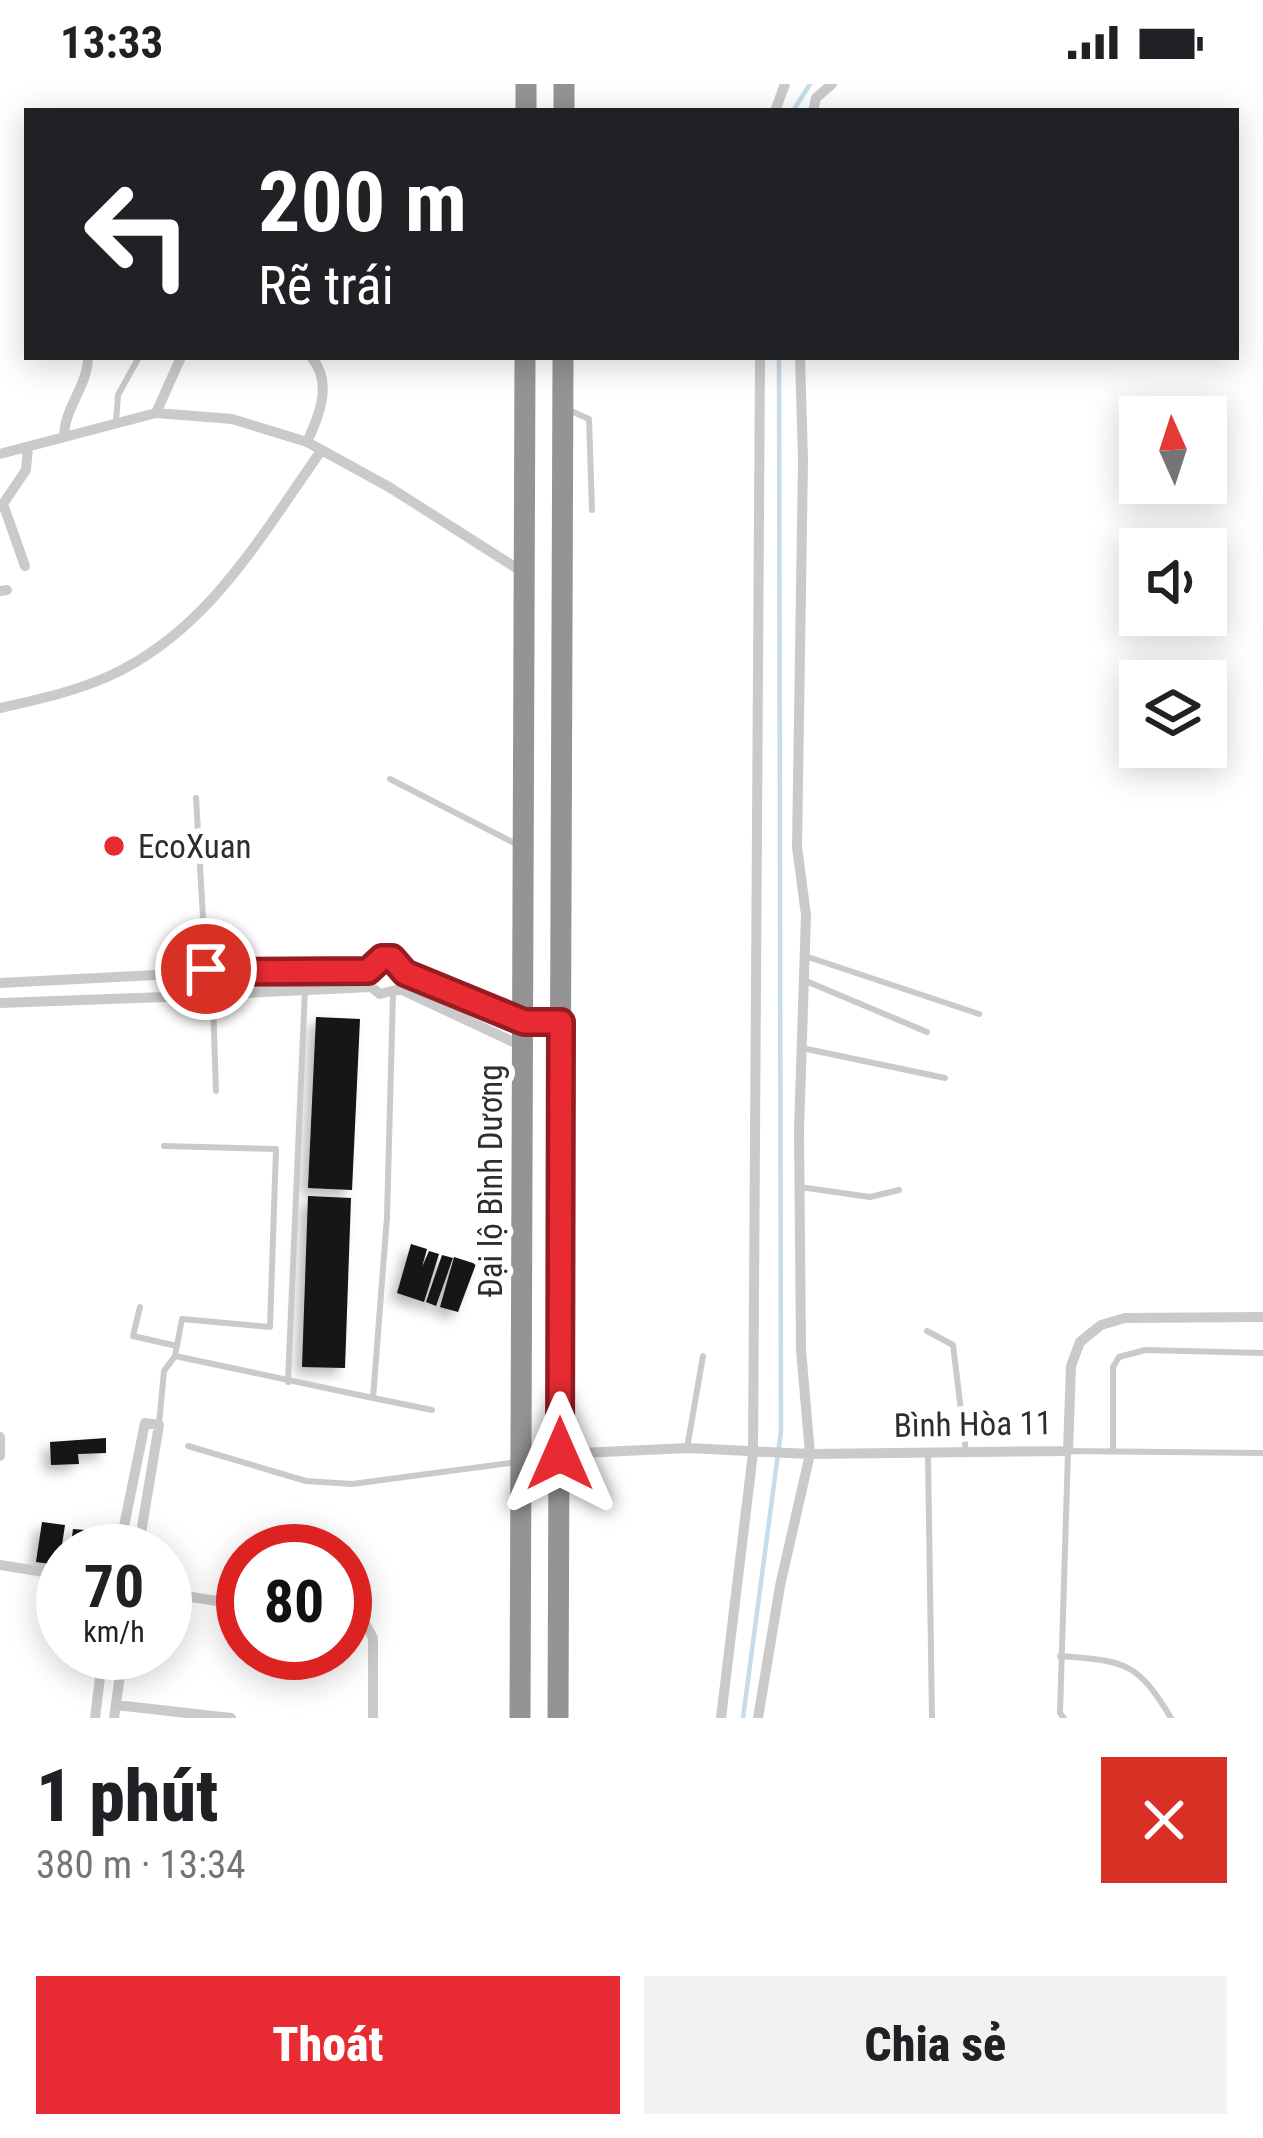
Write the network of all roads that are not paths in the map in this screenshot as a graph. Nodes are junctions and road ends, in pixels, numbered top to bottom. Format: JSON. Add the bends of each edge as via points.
{"nodes":[{"id":1,"x":832,"y":84,"type":"edge"},
{"id":2,"x":814,"y":108,"type":"edge"},
{"id":3,"x":88,"y":360,"type":"edge"},
{"id":4,"x":137,"y":360,"type":"edge"},
{"id":5,"x":180,"y":360,"type":"edge"},
{"id":6,"x":314,"y":360,"type":"edge"},
{"id":7,"x":525,"y":360,"type":"edge"},
{"id":8,"x":563,"y":360,"type":"edge"},
{"id":9,"x":760,"y":360,"type":"edge"},
{"id":10,"x":800,"y":360,"type":"edge"},
{"id":11,"x":563,"y":398,"type":"junction"},
{"id":12,"x":156,"y":413,"type":"junction"},
{"id":13,"x":116,"y":423,"type":"junction"},
{"id":14,"x":64,"y":437,"type":"junction"},
{"id":15,"x":307,"y":442,"type":"junction"},
{"id":16,"x":28,"y":447,"type":"junction"},
{"id":17,"x":321,"y":451,"type":"junction"},
{"id":18,"x":0,"y":454,"type":"edge"},
{"id":19,"x":2,"y":504,"type":"edge"},
{"id":20,"x":592,"y":510,"type":"dead end"},
{"id":21,"x":26,"y":566,"type":"dead end"},
{"id":22,"x":526,"y":574,"type":"junction"},
{"id":23,"x":0,"y":708,"type":"edge"},
{"id":24,"x":390,"y":778,"type":"dead end"},
{"id":25,"x":196,"y":798,"type":"dead end"},
{"id":26,"x":525,"y":848,"type":"junction"},
{"id":27,"x":802,"y":955,"type":"junction"},
{"id":28,"x":206,"y":971,"type":"junction"},
{"id":29,"x":368,"y":971,"type":"junction"},
{"id":30,"x":405,"y":973,"type":"junction"},
{"id":31,"x":803,"y":980,"type":"junction"},
{"id":32,"x":0,"y":983,"type":"edge"},
{"id":33,"x":370,"y":987,"type":"junction"},
{"id":34,"x":305,"y":990,"type":"junction"},
{"id":35,"x":396,"y":991,"type":"junction"},
{"id":36,"x":192,"y":996,"type":"junction"},
{"id":37,"x":218,"y":999,"type":"junction"},
{"id":38,"x":0,"y":1004,"type":"edge"},
{"id":39,"x":979,"y":1014,"type":"dead end"},
{"id":40,"x":524,"y":1022,"type":"junction"},
{"id":41,"x":561,"y":1022,"type":"junction"},
{"id":42,"x":927,"y":1032,"type":"dead end"},
{"id":43,"x":561,"y":1046,"type":"junction"},
{"id":44,"x":524,"y":1047,"type":"junction"},
{"id":45,"x":802,"y":1048,"type":"junction"},
{"id":46,"x":945,"y":1078,"type":"dead end"},
{"id":47,"x":216,"y":1091,"type":"dead end"},
{"id":48,"x":164,"y":1147,"type":"dead end"},
{"id":49,"x":800,"y":1187,"type":"junction"},
{"id":50,"x":899,"y":1190,"type":"dead end"},
{"id":51,"x":140,"y":1307,"type":"dead end"},
{"id":52,"x":1263,"y":1317,"type":"edge"},
{"id":53,"x":926,"y":1330,"type":"dead end"},
{"id":54,"x":177,"y":1346,"type":"junction"},
{"id":55,"x":1263,"y":1353,"type":"edge"},
{"id":56,"x":703,"y":1355,"type":"dead end"},
{"id":57,"x":175,"y":1356,"type":"junction"},
{"id":58,"x":288,"y":1382,"type":"junction"},
{"id":59,"x":373,"y":1398,"type":"junction"},
{"id":60,"x":432,"y":1410,"type":"dead end"},
{"id":61,"x":159,"y":1425,"type":"junction"},
{"id":62,"x":0,"y":1437,"type":"edge"},
{"id":63,"x":188,"y":1446,"type":"dead end"},
{"id":64,"x":688,"y":1448,"type":"junction"},
{"id":65,"x":1113,"y":1450,"type":"junction"},
{"id":66,"x":1068,"y":1451,"type":"junction"},
{"id":67,"x":928,"y":1452,"type":"junction"},
{"id":68,"x":966,"y":1452,"type":"junction"},
{"id":69,"x":753,"y":1453,"type":"junction"},
{"id":70,"x":804,"y":1453,"type":"junction"},
{"id":71,"x":1263,"y":1453,"type":"edge"},
{"id":72,"x":560,"y":1454,"type":"junction"},
{"id":73,"x":0,"y":1456,"type":"edge"},
{"id":74,"x":522,"y":1461,"type":"junction"},
{"id":75,"x":124,"y":1524,"type":"edge"},
{"id":76,"x":142,"y":1524,"type":"edge"},
{"id":77,"x":0,"y":1565,"type":"edge"},
{"id":78,"x":36,"y":1571,"type":"edge"},
{"id":79,"x":372,"y":1635,"type":"edge"},
{"id":80,"x":1060,"y":1656,"type":"junction"},
{"id":81,"x":100,"y":1680,"type":"edge"},
{"id":82,"x":119,"y":1680,"type":"edge"},
{"id":83,"x":115,"y":1711,"type":"edge"},
{"id":84,"x":95,"y":1718,"type":"edge"},
{"id":85,"x":230,"y":1718,"type":"edge"},
{"id":86,"x":373,"y":1718,"type":"edge"},
{"id":87,"x":520,"y":1718,"type":"edge"},
{"id":88,"x":559,"y":1718,"type":"edge"},
{"id":89,"x":721,"y":1718,"type":"edge"},
{"id":90,"x":758,"y":1718,"type":"edge"},
{"id":91,"x":932,"y":1718,"type":"edge"},
{"id":92,"x":1064,"y":1718,"type":"edge"},
{"id":93,"x":1171,"y":1718,"type":"edge"}],
"edges":[{"from":1,"to":2,"type":"street"},
{"from":3,"to":14,"type":"street"},
{"from":4,"to":13,"type":"lane","via":[[118,395]]},
{"from":5,"to":12,"type":"street"},
{"from":6,"to":15,"type":"street","via":[[323,385]]},
{"from":7,"to":22,"type":"highway","name":"Đại lộ Bình Dương"},
{"from":8,"to":11,"type":"highway"},
{"from":9,"to":69,"type":"street"},
{"from":10,"to":27,"type":"street"},
{"from":11,"to":20,"type":"lane","via":[[572,413],[589,419]]},
{"from":11,"to":41,"type":"highway"},
{"from":12,"to":13,"type":"street"},
{"from":12,"to":15,"type":"street","via":[[232,419]]},
{"from":13,"to":14,"type":"street"},
{"from":14,"to":16,"type":"street"},
{"from":15,"to":17,"type":"street"},
{"from":16,"to":18,"type":"street"},
{"from":16,"to":19,"type":"street","via":[[26,470]]},
{"from":17,"to":22,"type":"street"},
{"from":17,"to":23,"type":"street","via":[[230,583],[167,642],[107,677]]},
{"from":19,"to":21,"type":"street"},
{"from":22,"to":26,"type":"highway","name":"Đại lộ Bình Dương"},
{"from":24,"to":26,"type":"lane"},
{"from":25,"to":28,"type":"lane"},
{"from":26,"to":40,"type":"highway","name":"Đại lộ Bình Dương"},
{"from":27,"to":31,"type":"street"},
{"from":27,"to":39,"type":"lane"},
{"from":28,"to":29,"type":"street"},
{"from":28,"to":32,"type":"street"},
{"from":28,"to":36,"type":"street","via":[[189,984]]},
{"from":28,"to":37,"type":"street","via":[[224,982]]},
{"from":29,"to":30,"type":"street","via":[[382,958]]},
{"from":29,"to":33,"type":"street"},
{"from":30,"to":35,"type":"street"},
{"from":30,"to":40,"type":"street"},
{"from":31,"to":42,"type":"lane"},
{"from":31,"to":45,"type":"street"},
{"from":33,"to":34,"type":"street"},
{"from":33,"to":35,"type":"street"},
{"from":34,"to":37,"type":"street"},
{"from":34,"to":58,"type":"lane"},
{"from":35,"to":44,"type":"street"},
{"from":35,"to":59,"type":"lane"},
{"from":36,"to":37,"type":"street"},
{"from":36,"to":38,"type":"street"},
{"from":37,"to":47,"type":"lane"},
{"from":40,"to":41,"type":"highway"},
{"from":40,"to":44,"type":"highway","name":"Đại lộ Bình Dương"},
{"from":41,"to":43,"type":"highway"},
{"from":43,"to":44,"type":"highway"},
{"from":43,"to":72,"type":"highway"},
{"from":44,"to":74,"type":"highway","name":"Đại lộ Bình Dương"},
{"from":45,"to":46,"type":"lane"},
{"from":45,"to":49,"type":"street"},
{"from":48,"to":54,"type":"lane","via":[[277,1149],[269,1327],[182,1319]]},
{"from":49,"to":50,"type":"lane","via":[[870,1197]]},
{"from":49,"to":70,"type":"street"},
{"from":51,"to":54,"type":"lane","via":[[134,1336]]},
{"from":52,"to":66,"type":"street","name":"Bình Hòa 11","via":[[1101,1325],[1080,1342],[1072,1366]]},
{"from":53,"to":68,"type":"lane","via":[[953,1345]]},
{"from":54,"to":57,"type":"lane"},
{"from":55,"to":65,"type":"lane","via":[[1145,1350],[1119,1357]]},
{"from":56,"to":64,"type":"lane"},
{"from":57,"to":58,"type":"lane"},
{"from":57,"to":61,"type":"lane","via":[[164,1371]]},
{"from":58,"to":59,"type":"lane"},
{"from":59,"to":60,"type":"lane"},
{"from":61,"to":75,"type":"street","via":[[145,1423]]},
{"from":61,"to":76,"type":"street"},
{"from":62,"to":73,"type":"street"},
{"from":63,"to":74,"type":"lane","via":[[306,1481],[352,1484]]},
{"from":64,"to":69,"type":"street","name":"Bình Hòa 11"},
{"from":64,"to":72,"type":"street","name":"Bình Hòa 11"},
{"from":65,"to":66,"type":"lane"},
{"from":65,"to":71,"type":"lane"},
{"from":66,"to":68,"type":"street","name":"Bình Hòa 11"},
{"from":66,"to":80,"type":"lane"},
{"from":67,"to":68,"type":"street","name":"Bình Hòa 11"},
{"from":67,"to":70,"type":"street","name":"Bình Hòa 11"},
{"from":67,"to":91,"type":"lane"},
{"from":69,"to":70,"type":"street","name":"Bình Hòa 11"},
{"from":69,"to":89,"type":"street"},
{"from":70,"to":90,"type":"street"},
{"from":72,"to":74,"type":"highway"},
{"from":72,"to":88,"type":"highway"},
{"from":74,"to":87,"type":"highway","name":"Đại lộ Bình Dương"},
{"from":77,"to":78,"type":"street"},
{"from":79,"to":86,"type":"street"},
{"from":80,"to":92,"type":"lane"},
{"from":80,"to":93,"type":"lane","via":[[1139,1672]]},
{"from":81,"to":84,"type":"street"},
{"from":82,"to":83,"type":"street"},
{"from":83,"to":85,"type":"street"}]}
